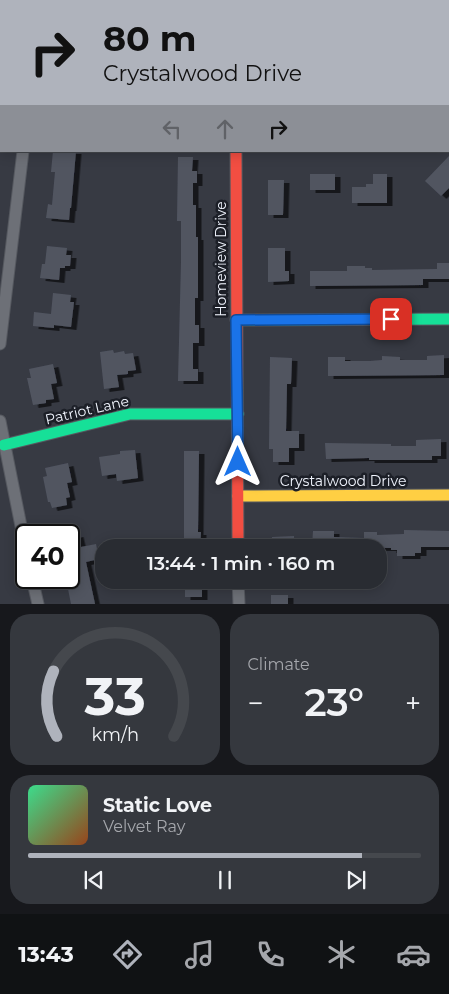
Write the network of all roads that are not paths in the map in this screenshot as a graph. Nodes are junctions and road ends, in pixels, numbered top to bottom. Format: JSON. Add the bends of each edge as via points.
{"nodes":[{"id":1,"x":22,"y":152,"type":"edge"},
{"id":2,"x":236,"y":152,"type":"edge"},
{"id":3,"x":449,"y":319,"type":"edge"},
{"id":4,"x":236,"y":320,"type":"junction"},
{"id":5,"x":0,"y":344,"type":"edge"},
{"id":6,"x":238,"y":414,"type":"junction"},
{"id":7,"x":0,"y":421,"type":"edge"},
{"id":8,"x":4,"y":445,"type":"junction"},
{"id":9,"x":449,"y":495,"type":"edge"},
{"id":10,"x":238,"y":496,"type":"junction"},
{"id":11,"x":20,"y":524,"type":"edge"},
{"id":12,"x":238,"y":539,"type":"edge"},
{"id":13,"x":35,"y":589,"type":"edge"},
{"id":14,"x":238,"y":589,"type":"edge"},
{"id":15,"x":38,"y":604,"type":"edge"},
{"id":16,"x":238,"y":604,"type":"edge"}],
"edges":[{"from":1,"to":5,"type":"street"},
{"from":2,"to":4,"type":"street","name":"Homeview Drive"},
{"from":3,"to":4,"type":"street"},
{"from":4,"to":6,"type":"street","name":"Homeview Drive"},
{"from":6,"to":8,"type":"street","name":"Patriot Lane","via":[[130,414]]},
{"from":6,"to":10,"type":"street","name":"Homeview Drive"},
{"from":7,"to":8,"type":"street"},
{"from":8,"to":11,"type":"street"},
{"from":9,"to":10,"type":"street","name":"Crystalwood Drive"},
{"from":10,"to":12,"type":"street","name":"Homeview Drive"},
{"from":13,"to":15,"type":"street"},
{"from":14,"to":16,"type":"street"}]}
